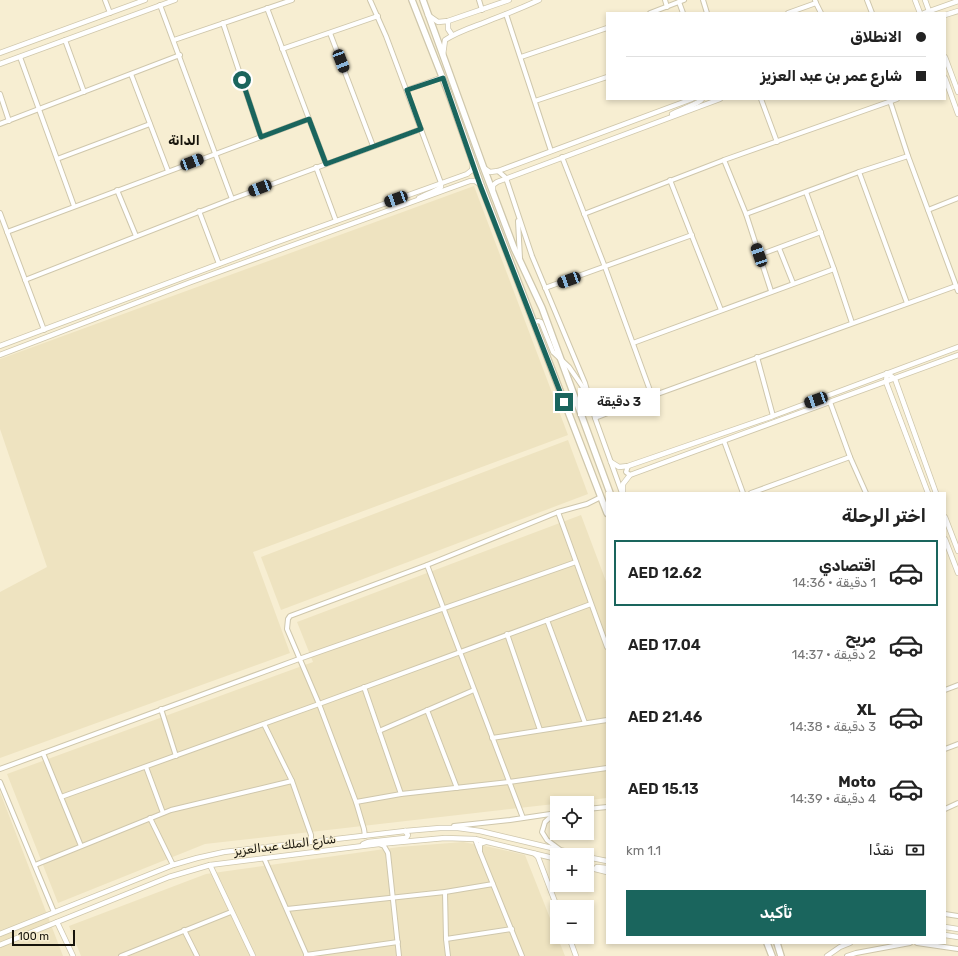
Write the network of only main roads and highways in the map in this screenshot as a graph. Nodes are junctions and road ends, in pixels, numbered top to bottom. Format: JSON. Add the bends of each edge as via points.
{"nodes":[{"id":1,"x":412,"y":0,"type":"edge"},
{"id":2,"x":422,"y":0,"type":"edge"},
{"id":3,"x":610,"y":492,"type":"edge"},
{"id":4,"x":606,"y":510,"type":"edge"},
{"id":5,"x":767,"y":944,"type":"edge"},
{"id":6,"x":778,"y":944,"type":"edge"},
{"id":7,"x":781,"y":954,"type":"edge"},
{"id":8,"x":772,"y":956,"type":"edge"}],
"edges":[{"from":1,"to":4,"type":"main road","via":[[443,78],[480,185]]},
{"from":2,"to":3,"type":"main road","via":[[493,192],[542,308]]},
{"from":5,"to":8,"type":"main road"},
{"from":6,"to":7,"type":"main road"}]}
